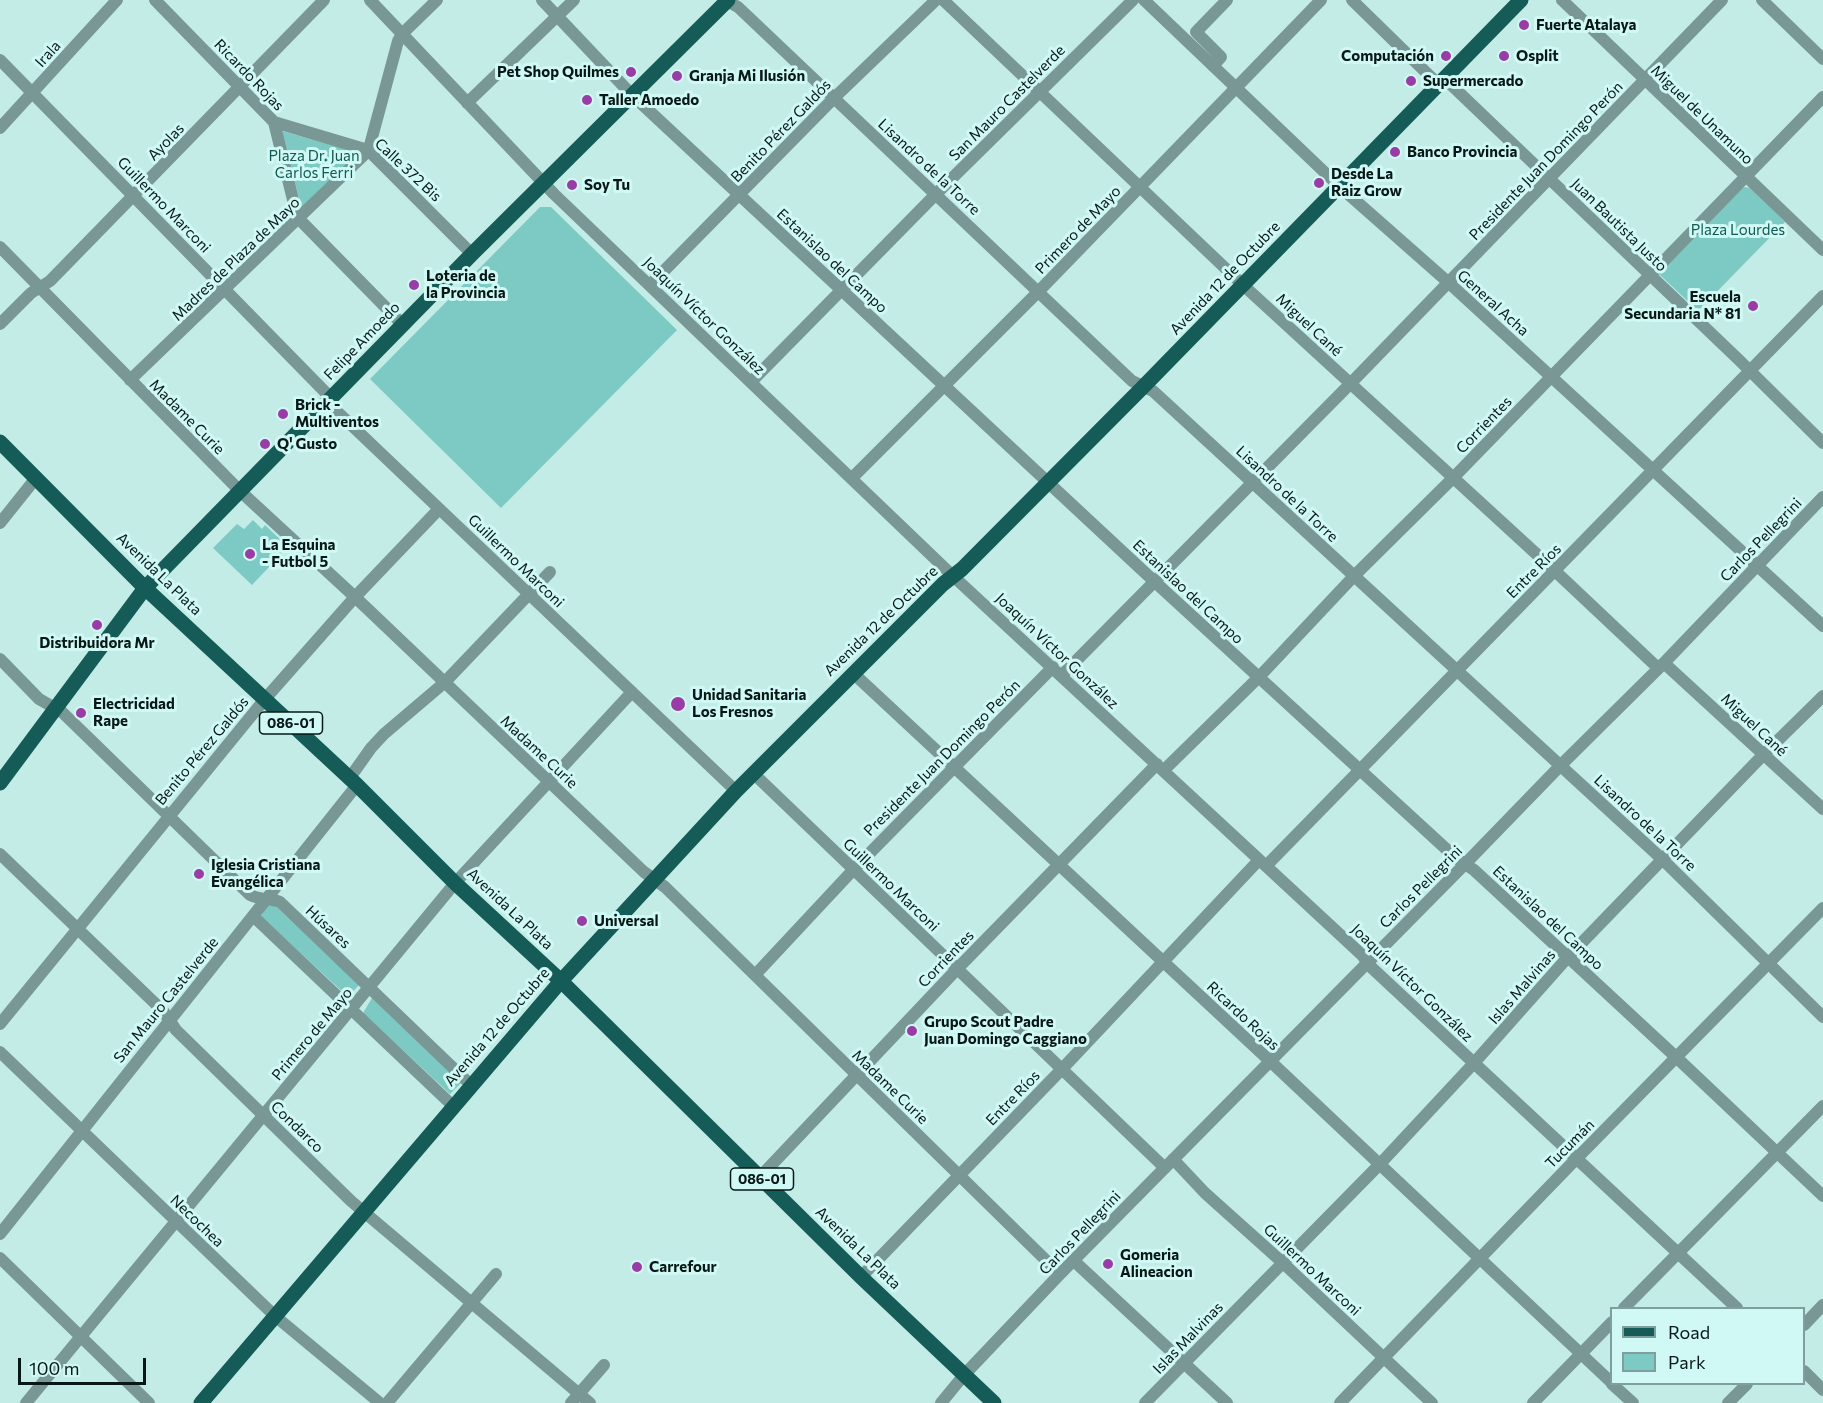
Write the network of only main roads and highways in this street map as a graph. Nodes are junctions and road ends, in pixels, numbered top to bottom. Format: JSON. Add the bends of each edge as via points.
{"nodes":[{"id":1,"x":727,"y":0,"type":"edge"},
{"id":2,"x":1521,"y":0,"type":"edge"},
{"id":3,"x":0,"y":442,"type":"edge"},
{"id":4,"x":145,"y":588,"type":"junction"},
{"id":5,"x":0,"y":783,"type":"edge"},
{"id":6,"x":561,"y":981,"type":"junction"},
{"id":7,"x":201,"y":1403,"type":"edge"},
{"id":8,"x":994,"y":1403,"type":"edge"}],
"edges":[{"from":1,"to":4,"type":"main road","name":"Felipe Amoedo"},
{"from":2,"to":6,"type":"main road","name":"Avenida 12 de Octubre","via":[[1144,386],[753,773]]},
{"from":3,"to":4,"type":"main road","name":"Avenida La Plata","number":"086-01"},
{"from":4,"to":5,"type":"main road","name":"Felipe Amoedo"},
{"from":4,"to":6,"type":"main road","name":"Avenida La Plata","number":"086-01"},
{"from":6,"to":7,"type":"main road","name":"Avenida 12 de Octubre"},
{"from":6,"to":8,"type":"main road","name":"Avenida La Plata","number":"086-01"}]}
